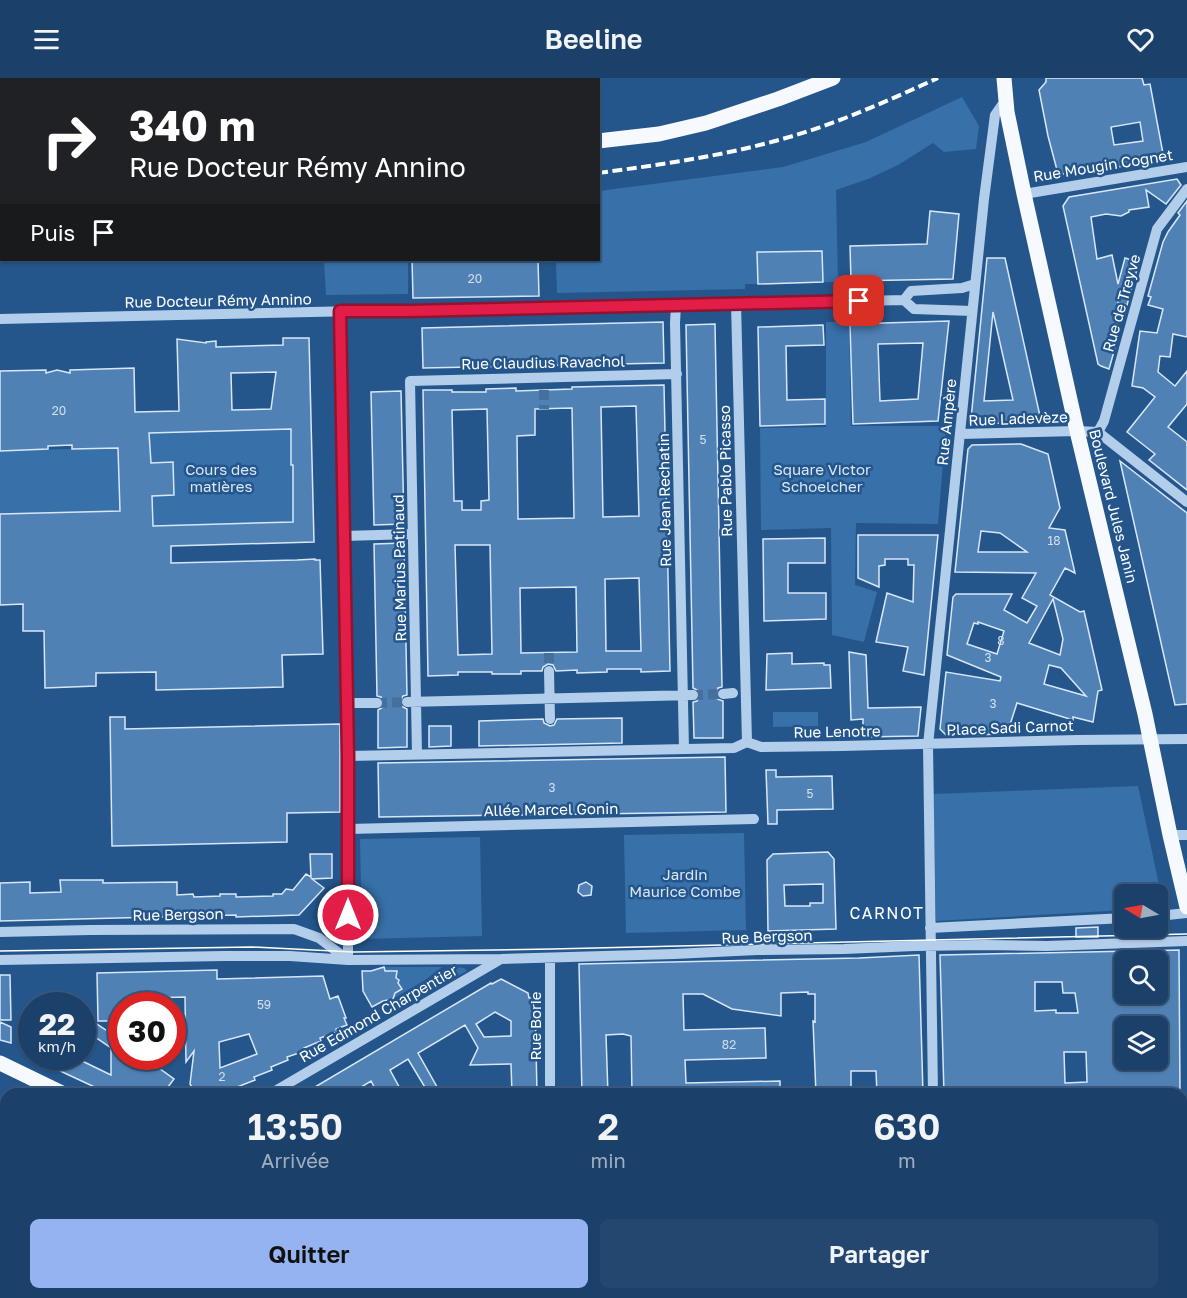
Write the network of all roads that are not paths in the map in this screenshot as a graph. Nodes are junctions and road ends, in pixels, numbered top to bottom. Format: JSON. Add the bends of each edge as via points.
{"nodes":[{"id":1,"x":833,"y":78,"type":"edge"},
{"id":2,"x":994,"y":78,"type":"edge"},
{"id":3,"x":1004,"y":78,"type":"edge"},
{"id":4,"x":1004,"y":109,"type":"junction"},
{"id":5,"x":600,"y":140,"type":"edge"},
{"id":6,"x":1187,"y":167,"type":"edge"},
{"id":7,"x":1187,"y":189,"type":"edge"},
{"id":8,"x":1024,"y":194,"type":"junction"},
{"id":9,"x":975,"y":284,"type":"junction"},
{"id":10,"x":904,"y":300,"type":"junction"},
{"id":11,"x":736,"y":303,"type":"junction"},
{"id":12,"x":676,"y":305,"type":"junction"},
{"id":13,"x":340,"y":311,"type":"junction"},
{"id":14,"x":972,"y":311,"type":"junction"},
{"id":15,"x":0,"y":319,"type":"edge"},
{"id":16,"x":676,"y":374,"type":"junction"},
{"id":17,"x":544,"y":378,"type":"junction"},
{"id":18,"x":410,"y":381,"type":"joint"},
{"id":19,"x":544,"y":390,"type":"tunnel mouth"},
{"id":20,"x":1077,"y":431,"type":"junction"},
{"id":21,"x":1098,"y":432,"type":"junction"},
{"id":22,"x":960,"y":434,"type":"junction"},
{"id":23,"x":1187,"y":502,"type":"edge"},
{"id":24,"x":413,"y":534,"type":"junction"},
{"id":25,"x":345,"y":536,"type":"junction"},
{"id":26,"x":549,"y":671,"type":"tunnel mouth"},
{"id":27,"x":688,"y":695,"type":"junction"},
{"id":28,"x":550,"y":699,"type":"junction"},
{"id":29,"x":412,"y":702,"type":"junction"},
{"id":30,"x":347,"y":703,"type":"junction"},
{"id":31,"x":377,"y":703,"type":"tunnel mouth"},
{"id":32,"x":550,"y":719,"type":"dead end"},
{"id":33,"x":1187,"y":739,"type":"edge"},
{"id":34,"x":1151,"y":740,"type":"junction"},
{"id":35,"x":747,"y":742,"type":"junction"},
{"id":36,"x":928,"y":745,"type":"junction"},
{"id":37,"x":684,"y":749,"type":"junction"},
{"id":38,"x":417,"y":754,"type":"junction"},
{"id":39,"x":348,"y":756,"type":"junction"},
{"id":40,"x":754,"y":819,"type":"dead end"},
{"id":41,"x":349,"y":829,"type":"junction"},
{"id":42,"x":1170,"y":835,"type":"junction"},
{"id":43,"x":1187,"y":835,"type":"edge"},
{"id":44,"x":1187,"y":907,"type":"edge"},
{"id":45,"x":1187,"y":913,"type":"edge"},
{"id":46,"x":1168,"y":915,"type":"edge"},
{"id":47,"x":1114,"y":919,"type":"edge"},
{"id":48,"x":930,"y":928,"type":"junction"},
{"id":49,"x":0,"y":932,"type":"edge"},
{"id":50,"x":1187,"y":942,"type":"edge"},
{"id":51,"x":930,"y":946,"type":"junction"},
{"id":52,"x":550,"y":958,"type":"junction"},
{"id":53,"x":501,"y":959,"type":"junction"},
{"id":54,"x":0,"y":960,"type":"edge"},
{"id":55,"x":348,"y":960,"type":"junction"},
{"id":56,"x":0,"y":1063,"type":"edge"},
{"id":57,"x":52,"y":1088,"type":"edge"},
{"id":58,"x":280,"y":1088,"type":"edge"},
{"id":59,"x":550,"y":1088,"type":"edge"},
{"id":60,"x":933,"y":1088,"type":"edge"}],
"edges":[{"from":1,"to":5,"type":"main road","via":[[706,123],[659,134]]},
{"from":2,"to":4,"type":"main road","name":"Boulevard Jules Janin"},
{"from":3,"to":4,"type":"main road","name":"Boulevard Jules Janin"},
{"from":4,"to":8,"type":"main road","name":"Boulevard Jules Janin"},
{"from":4,"to":9,"type":"street","name":"Rue Ampère","via":[[995,115]]},
{"from":6,"to":8,"type":"street","name":"Rue Mougin Cognet"},
{"from":7,"to":21,"type":"street","name":"Rue de Treyve","via":[[1157,229]]},
{"from":8,"to":20,"type":"main road","name":"Boulevard Jules Janin"},
{"from":9,"to":10,"type":"street","name":"Rue Docteur Rémy Annino","via":[[911,291]]},
{"from":9,"to":14,"type":"street","name":"Rue Ampère"},
{"from":10,"to":11,"type":"street","name":"Rue Docteur Rémy Annino"},
{"from":10,"to":14,"type":"street","name":"Rue Docteur Rémy Annino","via":[[914,309]]},
{"from":11,"to":12,"type":"street","name":"Rue Docteur Rémy Annino"},
{"from":11,"to":35,"type":"street","name":"Rue Pablo Picasso"},
{"from":12,"to":13,"type":"street","name":"Rue Docteur Rémy Annino"},
{"from":12,"to":16,"type":"street","name":"Rue Jean Rechatin"},
{"from":13,"to":15,"type":"street","name":"Rue Docteur Rémy Annino"},
{"from":13,"to":25,"type":"street"},
{"from":14,"to":22,"type":"street","name":"Rue Ampère"},
{"from":16,"to":17,"type":"street","name":"Rue Claudius Ravachol"},
{"from":16,"to":27,"type":"street","name":"Rue Jean Rechatin"},
{"from":17,"to":18,"type":"street","name":"Rue Claudius Ravachol"},
{"from":17,"to":19,"type":"street"},
{"from":18,"to":24,"type":"street","name":"Rue Marius Patinaud"},
{"from":20,"to":21,"type":"street","name":"Rue Ladevèze"},
{"from":20,"to":22,"type":"street","name":"Rue Ladevèze"},
{"from":20,"to":34,"type":"main road","name":"Boulevard Jules Janin"},
{"from":21,"to":23,"type":"street"},
{"from":22,"to":36,"type":"street","name":"Rue Ampère"},
{"from":24,"to":25,"type":"street"},
{"from":24,"to":29,"type":"street","name":"Rue Marius Patinaud"},
{"from":25,"to":30,"type":"street"},
{"from":26,"to":28,"type":"street"},
{"from":27,"to":28,"type":"street"},
{"from":27,"to":37,"type":"street","name":"Rue Jean Rechatin"},
{"from":28,"to":29,"type":"street"},
{"from":28,"to":32,"type":"street"},
{"from":29,"to":38,"type":"street","name":"Rue Marius Patinaud"},
{"from":30,"to":31,"type":"street"},
{"from":30,"to":39,"type":"street"},
{"from":33,"to":34,"type":"street","name":"Place Sadi Carnot"},
{"from":34,"to":36,"type":"street","name":"Place Sadi Carnot"},
{"from":34,"to":42,"type":"main road","name":"Boulevard Jules Janin"},
{"from":35,"to":36,"type":"street","name":"Rue Lenotre","via":[[761,747]]},
{"from":35,"to":37,"type":"street","via":[[734,748]]},
{"from":36,"to":48,"type":"street","name":"Place Sadi Carnot"},
{"from":37,"to":38,"type":"street","via":[[551,748]]},
{"from":38,"to":39,"type":"street"},
{"from":39,"to":41,"type":"street"},
{"from":40,"to":41,"type":"street","name":"Allée Marcel Gonin"},
{"from":41,"to":55,"type":"street"},
{"from":42,"to":43,"type":"street"},
{"from":42,"to":44,"type":"main road","name":"Boulevard Jules Janin"},
{"from":45,"to":46,"type":"street"},
{"from":47,"to":48,"type":"street"},
{"from":48,"to":51,"type":"street","name":"Place Sadi Carnot"},
{"from":49,"to":55,"type":"street","name":"Rue Bergson","via":[[294,929],[319,938]]},
{"from":50,"to":51,"type":"street","name":"Rue Bergson"},
{"from":51,"to":52,"type":"street","name":"Rue Bergson"},
{"from":51,"to":60,"type":"street","name":"Place Sadi Carnot"},
{"from":52,"to":53,"type":"street","name":"Rue Bergson"},
{"from":52,"to":59,"type":"street","name":"Rue Borie"},
{"from":53,"to":55,"type":"street","name":"Rue Bergson"},
{"from":53,"to":58,"type":"street","name":"Rue Edmond Charpentier"},
{"from":54,"to":55,"type":"street","name":"Rue Bergson","via":[[224,956]]},
{"from":56,"to":57,"type":"main road"}]}
